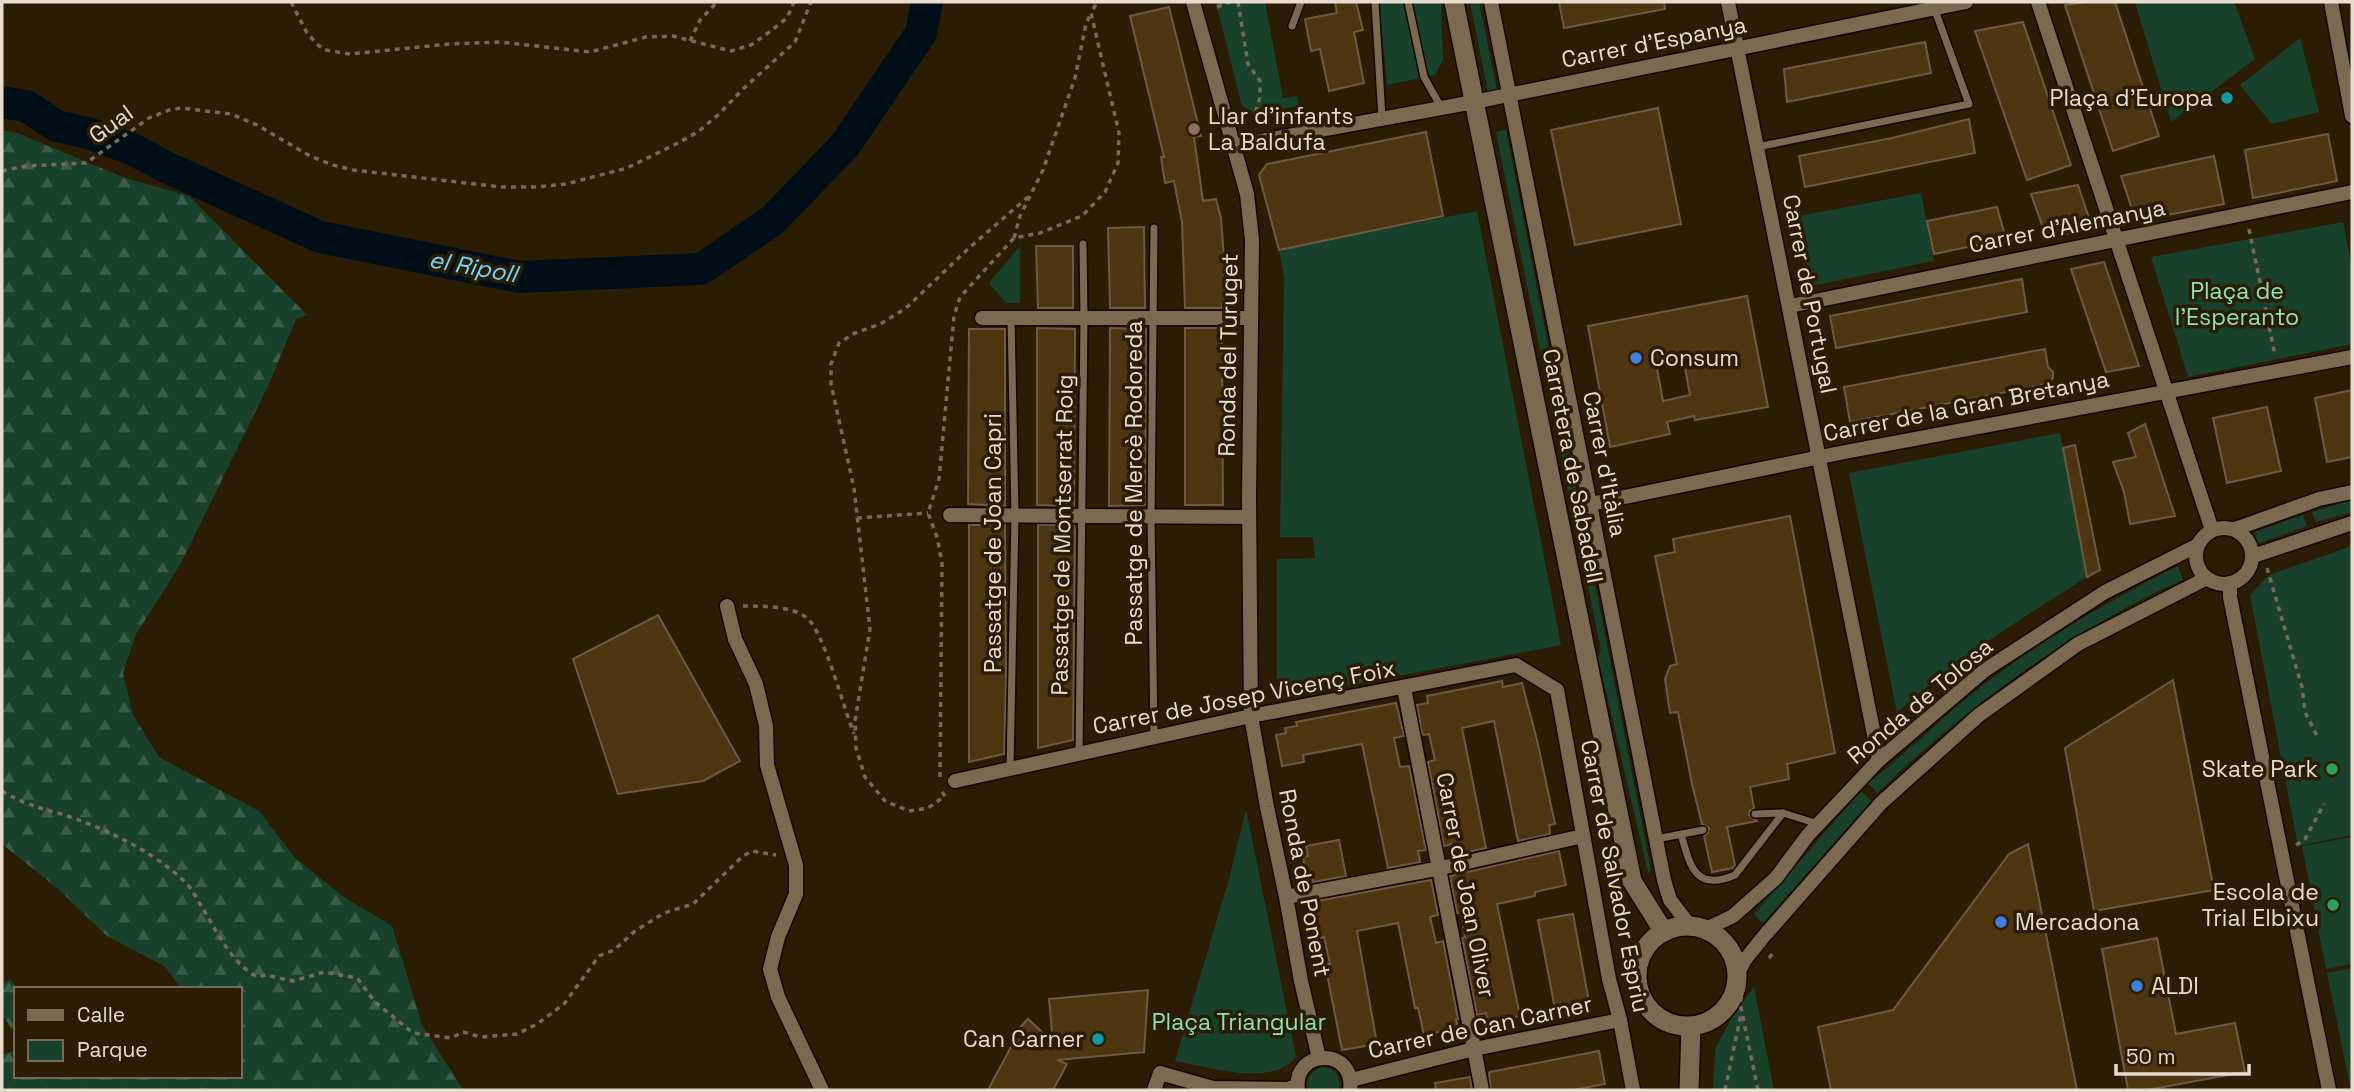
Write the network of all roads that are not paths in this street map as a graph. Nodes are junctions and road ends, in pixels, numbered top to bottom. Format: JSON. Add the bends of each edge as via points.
{"nodes":[{"id":1,"x":1193,"y":2,"type":"edge"},
{"id":2,"x":1301,"y":2,"type":"edge"},
{"id":3,"x":1375,"y":2,"type":"edge"},
{"id":4,"x":1408,"y":2,"type":"edge"},
{"id":5,"x":1454,"y":2,"type":"edge"},
{"id":6,"x":1491,"y":2,"type":"edge"},
{"id":7,"x":1728,"y":2,"type":"edge"},
{"id":8,"x":1966,"y":2,"type":"edge"},
{"id":9,"x":2038,"y":2,"type":"edge"},
{"id":10,"x":2331,"y":2,"type":"edge"},
{"id":11,"x":1933,"y":5,"type":"edge"},
{"id":12,"x":1292,"y":26,"type":"dead end"},
{"id":13,"x":1737,"y":49,"type":"junction"},
{"id":14,"x":1508,"y":94,"type":"junction"},
{"id":15,"x":1474,"y":102,"type":"junction"},
{"id":16,"x":1441,"y":108,"type":"junction"},
{"id":17,"x":2352,"y":116,"type":"edge"},
{"id":18,"x":1382,"y":118,"type":"junction"},
{"id":19,"x":1233,"y":146,"type":"junction"},
{"id":20,"x":1757,"y":147,"type":"junction"},
{"id":21,"x":2352,"y":192,"type":"edge"},
{"id":22,"x":1154,"y":228,"type":"dead end"},
{"id":23,"x":2116,"y":239,"type":"junction"},
{"id":24,"x":1083,"y":244,"type":"dead end"},
{"id":25,"x":1790,"y":306,"type":"junction"},
{"id":26,"x":982,"y":318,"type":"dead end"},
{"id":27,"x":1012,"y":318,"type":"junction"},
{"id":28,"x":1084,"y":318,"type":"junction"},
{"id":29,"x":1154,"y":318,"type":"junction"},
{"id":30,"x":1251,"y":318,"type":"junction"},
{"id":31,"x":2352,"y":357,"type":"edge"},
{"id":32,"x":2166,"y":391,"type":"junction"},
{"id":33,"x":1818,"y":458,"type":"junction"},
{"id":34,"x":2352,"y":492,"type":"edge"},
{"id":35,"x":1590,"y":504,"type":"junction"},
{"id":36,"x":950,"y":515,"type":"dead end"},
{"id":37,"x":1014,"y":515,"type":"junction"},
{"id":38,"x":1082,"y":516,"type":"junction"},
{"id":39,"x":1151,"y":517,"type":"junction"},
{"id":40,"x":1249,"y":517,"type":"junction"},
{"id":41,"x":2352,"y":523,"type":"edge"},
{"id":42,"x":2235,"y":529,"type":"junction"},
{"id":43,"x":2212,"y":530,"type":"junction"},
{"id":44,"x":2198,"y":545,"type":"junction"},
{"id":45,"x":2258,"y":554,"type":"junction"},
{"id":46,"x":2207,"y":578,"type":"junction"},
{"id":47,"x":2230,"y":583,"type":"junction"},
{"id":48,"x":727,"y":606,"type":"road end"},
{"id":49,"x":1539,"y":679,"type":"joint"},
{"id":50,"x":1404,"y":688,"type":"junction"},
{"id":51,"x":1251,"y":716,"type":"junction"},
{"id":52,"x":1154,"y":738,"type":"junction"},
{"id":53,"x":1079,"y":753,"type":"junction"},
{"id":54,"x":1879,"y":760,"type":"junction"},
{"id":55,"x":1010,"y":768,"type":"junction"},
{"id":56,"x":955,"y":781,"type":"dead end"},
{"id":57,"x":1783,"y":813,"type":"junction"},
{"id":58,"x":1755,"y":814,"type":"dead end"},
{"id":59,"x":1818,"y":825,"type":"junction"},
{"id":60,"x":1703,"y":830,"type":"dead end"},
{"id":61,"x":1681,"y":834,"type":"junction"},
{"id":62,"x":1583,"y":836,"type":"junction"},
{"id":63,"x":1656,"y":839,"type":"junction"},
{"id":64,"x":1441,"y":868,"type":"junction"},
{"id":65,"x":1286,"y":897,"type":"junction"},
{"id":66,"x":1697,"y":928,"type":"junction"},
{"id":67,"x":1664,"y":932,"type":"junction"},
{"id":68,"x":1741,"y":976,"type":"junction"},
{"id":69,"x":1620,"y":1020,"type":"junction"},
{"id":70,"x":1690,"y":1027,"type":"junction"},
{"id":71,"x":1474,"y":1049,"type":"junction"},
{"id":72,"x":1319,"y":1058,"type":"junction"},
{"id":73,"x":1350,"y":1085,"type":"edge"},
{"id":74,"x":1298,"y":1088,"type":"edge"},
{"id":75,"x":822,"y":1090,"type":"edge"},
{"id":76,"x":1154,"y":1090,"type":"edge"},
{"id":77,"x":1482,"y":1090,"type":"edge"},
{"id":78,"x":1633,"y":1090,"type":"edge"},
{"id":79,"x":1689,"y":1090,"type":"edge"},
{"id":80,"x":2329,"y":1090,"type":"edge"}],
"edges":[{"from":1,"to":19,"type":"street","name":"Ronda del Turuget"},
{"from":2,"to":12,"type":"lane"},
{"from":3,"to":18,"type":"lane"},
{"from":4,"to":16,"type":"lane","via":[[1424,77]]},
{"from":5,"to":15,"type":"street","name":"Carretera de Sabadell"},
{"from":6,"to":14,"type":"street","name":"Carrer d'Itàlia"},
{"from":7,"to":13,"type":"street","name":"Carrer de Portugal"},
{"from":8,"to":11,"type":"street","name":"Carrer d'Espanya"},
{"from":9,"to":23,"type":"street"},
{"from":10,"to":17,"type":"street"},
{"from":11,"to":13,"type":"street","name":"Carrer d'Espanya"},
{"from":11,"to":20,"type":"lane","via":[[1969,104]]},
{"from":13,"to":14,"type":"street","name":"Carrer d'Espanya"},
{"from":13,"to":20,"type":"street","name":"Carrer de Portugal"},
{"from":14,"to":15,"type":"street","name":"Carrer d'Espanya"},
{"from":14,"to":35,"type":"street","name":"Carrer d'Itàlia"},
{"from":15,"to":16,"type":"street","name":"Carrer d'Espanya"},
{"from":15,"to":67,"type":"street","name":"Carretera de Sabadell","via":[[1632,881]]},
{"from":16,"to":18,"type":"street","name":"Carrer d'Espanya"},
{"from":18,"to":19,"type":"street","name":"Carrer d'Espanya"},
{"from":19,"to":30,"type":"street","name":"Ronda del Turuget","via":[[1247,194],[1252,240]]},
{"from":20,"to":25,"type":"street","name":"Carrer de Portugal"},
{"from":21,"to":23,"type":"street","name":"Carrer d'Alemanya"},
{"from":22,"to":29,"type":"lane","name":"Passatge de Mercè Rodoreda"},
{"from":23,"to":25,"type":"street","name":"Carrer d'Alemanya"},
{"from":23,"to":32,"type":"street"},
{"from":24,"to":28,"type":"lane","name":"Passatge de Montserrat Roig"},
{"from":25,"to":33,"type":"street","name":"Carrer de Portugal"},
{"from":26,"to":27,"type":"street"},
{"from":27,"to":28,"type":"street"},
{"from":27,"to":37,"type":"lane","name":"Passatge de Joan Capri"},
{"from":28,"to":29,"type":"street"},
{"from":28,"to":38,"type":"lane","name":"Passatge de Montserrat Roig"},
{"from":29,"to":30,"type":"street"},
{"from":29,"to":39,"type":"lane","name":"Passatge de Mercè Rodoreda"},
{"from":30,"to":40,"type":"street","name":"Ronda del Turuget"},
{"from":31,"to":32,"type":"street","name":"Carrer de la Gran Bretanya"},
{"from":32,"to":33,"type":"street","name":"Carrer de la Gran Bretanya"},
{"from":32,"to":43,"type":"street"},
{"from":33,"to":35,"type":"street","name":"Carrer de la Gran Bretanya"},
{"from":33,"to":54,"type":"street","name":"Carrer de Portugal"},
{"from":34,"to":42,"type":"street"},
{"from":35,"to":63,"type":"street","name":"Carrer d'Itàlia"},
{"from":36,"to":37,"type":"street"},
{"from":37,"to":38,"type":"street"},
{"from":37,"to":55,"type":"lane","name":"Passatge de Joan Capri"},
{"from":38,"to":39,"type":"street"},
{"from":38,"to":53,"type":"lane","name":"Passatge de Montserrat Roig"},
{"from":39,"to":40,"type":"street"},
{"from":39,"to":52,"type":"lane","name":"Passatge de Mercè Rodoreda"},
{"from":40,"to":51,"type":"street","name":"Ronda del Turuget"},
{"from":41,"to":45,"type":"street"},
{"from":42,"to":43,"type":"street"},
{"from":42,"to":45,"type":"street"},
{"from":43,"to":44,"type":"street"},
{"from":44,"to":46,"type":"street","via":[[2197,563]]},
{"from":44,"to":54,"type":"street","name":"Ronda de Tolosa","via":[[2105,592],[1985,670]]},
{"from":45,"to":47,"type":"street","via":[[2246,574]]},
{"from":46,"to":47,"type":"street"},
{"from":46,"to":68,"type":"street","via":[[2078,644],[1979,715],[1881,803],[1764,936],[1744,961]]},
{"from":47,"to":80,"type":"street"},
{"from":48,"to":75,"type":"street","via":[[735,639],[756,684],[766,726],[767,765],[795,859],[796,894],[770,970]]},
{"from":49,"to":50,"type":"street","name":"Carrer de Josep Vicenç Foix","via":[[1516,666]]},
{"from":49,"to":62,"type":"street","name":"Carrer de Salvador Espriu","via":[[1557,691]]},
{"from":50,"to":51,"type":"street","name":"Carrer de Josep Vicenç Foix"},
{"from":50,"to":64,"type":"street","name":"Carrer de Joan Oliver"},
{"from":51,"to":52,"type":"street","name":"Carrer de Josep Vicenç Foix"},
{"from":51,"to":65,"type":"street","name":"Ronda de Ponent"},
{"from":52,"to":53,"type":"street","name":"Carrer de Josep Vicenç Foix"},
{"from":53,"to":55,"type":"street","name":"Carrer de Josep Vicenç Foix"},
{"from":54,"to":59,"type":"street","name":"Ronda de Tolosa"},
{"from":55,"to":56,"type":"street","name":"Carrer de Josep Vicenç Foix"},
{"from":57,"to":58,"type":"lane"},
{"from":57,"to":59,"type":"lane"},
{"from":57,"to":61,"type":"lane","via":[[1735,875],[1725,879],[1700,878],[1690,865]]},
{"from":59,"to":66,"type":"street","name":"Ronda de Tolosa","via":[[1776,878],[1733,916]]},
{"from":60,"to":61,"type":"lane"},
{"from":61,"to":63,"type":"lane"},
{"from":62,"to":64,"type":"street"},
{"from":62,"to":69,"type":"street","name":"Carrer de Salvador Espriu"},
{"from":63,"to":66,"type":"street","name":"Carrer d'Itàlia","via":[[1670,900]]},
{"from":64,"to":65,"type":"street"},
{"from":64,"to":71,"type":"street","name":"Carrer de Joan Oliver"},
{"from":65,"to":72,"type":"street","name":"Ronda de Ponent"},
{"from":66,"to":67,"type":"street"},
{"from":66,"to":68,"type":"street","via":[[1713,933],[1726,945]]},
{"from":67,"to":70,"type":"street","via":[[1642,954],[1638,986],[1654,1014]]},
{"from":68,"to":70,"type":"street","via":[[1727,1006],[1715,1017]]},
{"from":69,"to":71,"type":"street","name":"Carrer de Can Carner"},
{"from":69,"to":78,"type":"street","name":"Carrer de Salvador Espriu"},
{"from":70,"to":79,"type":"street"},
{"from":71,"to":73,"type":"street","name":"Carrer de Can Carner"},
{"from":71,"to":77,"type":"street","name":"Carrer de Joan Oliver"},
{"from":72,"to":73,"type":"street","via":[[1343,1065]]},
{"from":72,"to":74,"type":"street","via":[[1301,1071]]},
{"from":74,"to":76,"type":"street","via":[[1213,1088],[1160,1073]]}]}
